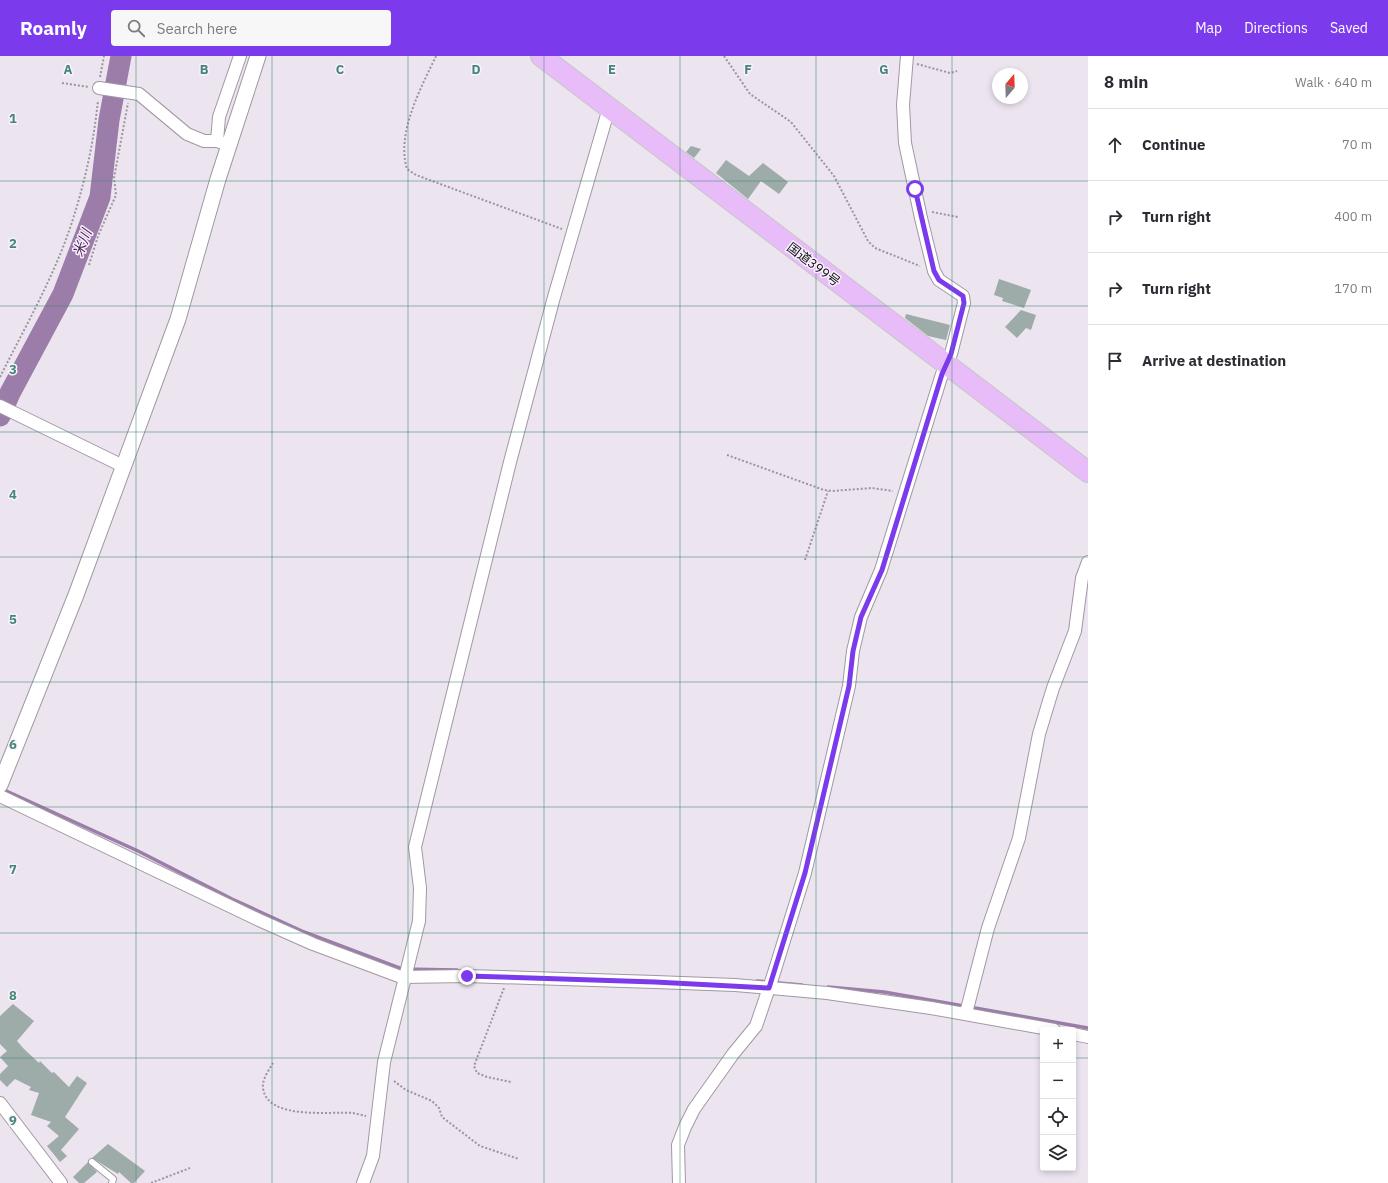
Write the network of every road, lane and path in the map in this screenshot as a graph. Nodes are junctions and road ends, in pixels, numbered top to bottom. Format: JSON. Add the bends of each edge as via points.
{"nodes":[{"id":1,"x":104,"y":56,"type":"edge"},
{"id":2,"x":240,"y":56,"type":"edge"},
{"id":3,"x":258,"y":56,"type":"edge"},
{"id":4,"x":436,"y":56,"type":"edge"},
{"id":5,"x":541,"y":56,"type":"edge"},
{"id":6,"x":724,"y":56,"type":"edge"},
{"id":7,"x":907,"y":58,"type":"edge"},
{"id":8,"x":957,"y":71,"type":"dead end"},
{"id":9,"x":62,"y":84,"type":"dead end"},
{"id":10,"x":111,"y":89,"type":"junction"},
{"id":11,"x":609,"y":108,"type":"junction"},
{"id":12,"x":223,"y":143,"type":"junction"},
{"id":13,"x":931,"y":212,"type":"dead end"},
{"id":14,"x":958,"y":217,"type":"dead end"},
{"id":15,"x":572,"y":233,"type":"junction"},
{"id":16,"x":89,"y":265,"type":"dead end"},
{"id":17,"x":934,"y":271,"type":"junction"},
{"id":18,"x":946,"y":364,"type":"junction"},
{"id":19,"x":0,"y":377,"type":"edge"},
{"id":20,"x":5,"y":408,"type":"edge"},
{"id":21,"x":727,"y":455,"type":"dead end"},
{"id":22,"x":123,"y":466,"type":"junction"},
{"id":23,"x":1088,"y":472,"type":"edge"},
{"id":24,"x":828,"y":490,"type":"junction"},
{"id":25,"x":906,"y":494,"type":"junction"},
{"id":26,"x":805,"y":560,"type":"dead end"},
{"id":27,"x":1088,"y":562,"type":"edge"},
{"id":28,"x":0,"y":785,"type":"edge"},
{"id":29,"x":0,"y":796,"type":"edge"},
{"id":30,"x":407,"y":972,"type":"junction"},
{"id":31,"x":501,"y":977,"type":"junction"},
{"id":32,"x":771,"y":983,"type":"junction"},
{"id":33,"x":967,"y":1009,"type":"junction"},
{"id":34,"x":1042,"y":1027,"type":"edge"},
{"id":35,"x":1076,"y":1035,"type":"edge"},
{"id":36,"x":1088,"y":1037,"type":"edge"},
{"id":37,"x":273,"y":1062,"type":"dead end"},
{"id":38,"x":383,"y":1073,"type":"junction"},
{"id":39,"x":511,"y":1082,"type":"dead end"},
{"id":40,"x":0,"y":1103,"type":"edge"},
{"id":41,"x":377,"y":1118,"type":"junction"},
{"id":42,"x":519,"y":1159,"type":"dead end"},
{"id":43,"x":92,"y":1162,"type":"dead end"},
{"id":44,"x":190,"y":1168,"type":"dead end"},
{"id":45,"x":61,"y":1183,"type":"edge"},
{"id":46,"x":112,"y":1183,"type":"edge"},
{"id":47,"x":151,"y":1183,"type":"edge"},
{"id":48,"x":363,"y":1183,"type":"edge"},
{"id":49,"x":679,"y":1183,"type":"edge"}],
"edges":[{"from":1,"to":10,"type":"path"},
{"from":2,"to":12,"type":"street","via":[[218,117]]},
{"from":3,"to":12,"type":"street"},
{"from":4,"to":15,"type":"path","via":[[413,109],[404,139],[406,169],[416,175]]},
{"from":5,"to":11,"type":"highway","name":"国道399号"},
{"from":6,"to":17,"type":"path","via":[[750,94],[791,122],[834,176],[868,241],[875,248]]},
{"from":7,"to":8,"type":"path","via":[[943,71]]},
{"from":7,"to":17,"type":"street","via":[[903,105],[905,143]]},
{"from":9,"to":10,"type":"path"},
{"from":10,"to":12,"type":"street","via":[[144,97],[187,134],[204,141]]},
{"from":10,"to":16,"type":"path","via":[[116,195],[98,236]]},
{"from":10,"to":19,"type":"path","via":[[95,129],[88,167],[72,223],[48,281]]},
{"from":11,"to":15,"type":"street"},
{"from":11,"to":18,"type":"highway","name":"国道399号"},
{"from":12,"to":22,"type":"street","via":[[178,319]]},
{"from":13,"to":14,"type":"path"},
{"from":15,"to":30,"type":"street","via":[[510,462],[415,847],[420,888],[419,920]]},
{"from":17,"to":18,"type":"street","via":[[939,280],[963,296],[964,303]]},
{"from":18,"to":23,"type":"highway","name":"国道399号"},
{"from":18,"to":25,"type":"street"},
{"from":20,"to":22,"type":"street"},
{"from":21,"to":24,"type":"path"},
{"from":22,"to":28,"type":"street","via":[[76,595]]},
{"from":24,"to":25,"type":"path","via":[[872,488]]},
{"from":24,"to":26,"type":"path"},
{"from":25,"to":32,"type":"street","via":[[878,578],[861,617],[853,651],[849,686],[805,873]]},
{"from":27,"to":33,"type":"street","via":[[1082,578],[1075,631],[1039,734],[1019,838],[988,928]]},
{"from":29,"to":30,"type":"street","via":[[313,944],[401,977]]},
{"from":30,"to":31,"type":"street"},
{"from":30,"to":38,"type":"street"},
{"from":31,"to":32,"type":"street"},
{"from":31,"to":39,"type":"path","via":[[504,988],[474,1066],[477,1073],[487,1078]]},
{"from":32,"to":33,"type":"street"},
{"from":32,"to":49,"type":"street","via":[[756,1026],[694,1109],[678,1145]]},
{"from":33,"to":34,"type":"street"},
{"from":35,"to":36,"type":"street"},
{"from":37,"to":41,"type":"path","via":[[264,1079],[263,1088],[266,1096],[274,1103],[300,1113],[353,1113]]},
{"from":38,"to":41,"type":"street"},
{"from":38,"to":42,"type":"path","via":[[406,1090],[432,1101],[439,1108],[442,1117],[480,1146]]},
{"from":40,"to":45,"type":"street"},
{"from":41,"to":48,"type":"street","via":[[373,1156]]},
{"from":43,"to":46,"type":"lane","via":[[113,1179]]},
{"from":44,"to":47,"type":"path"}]}
